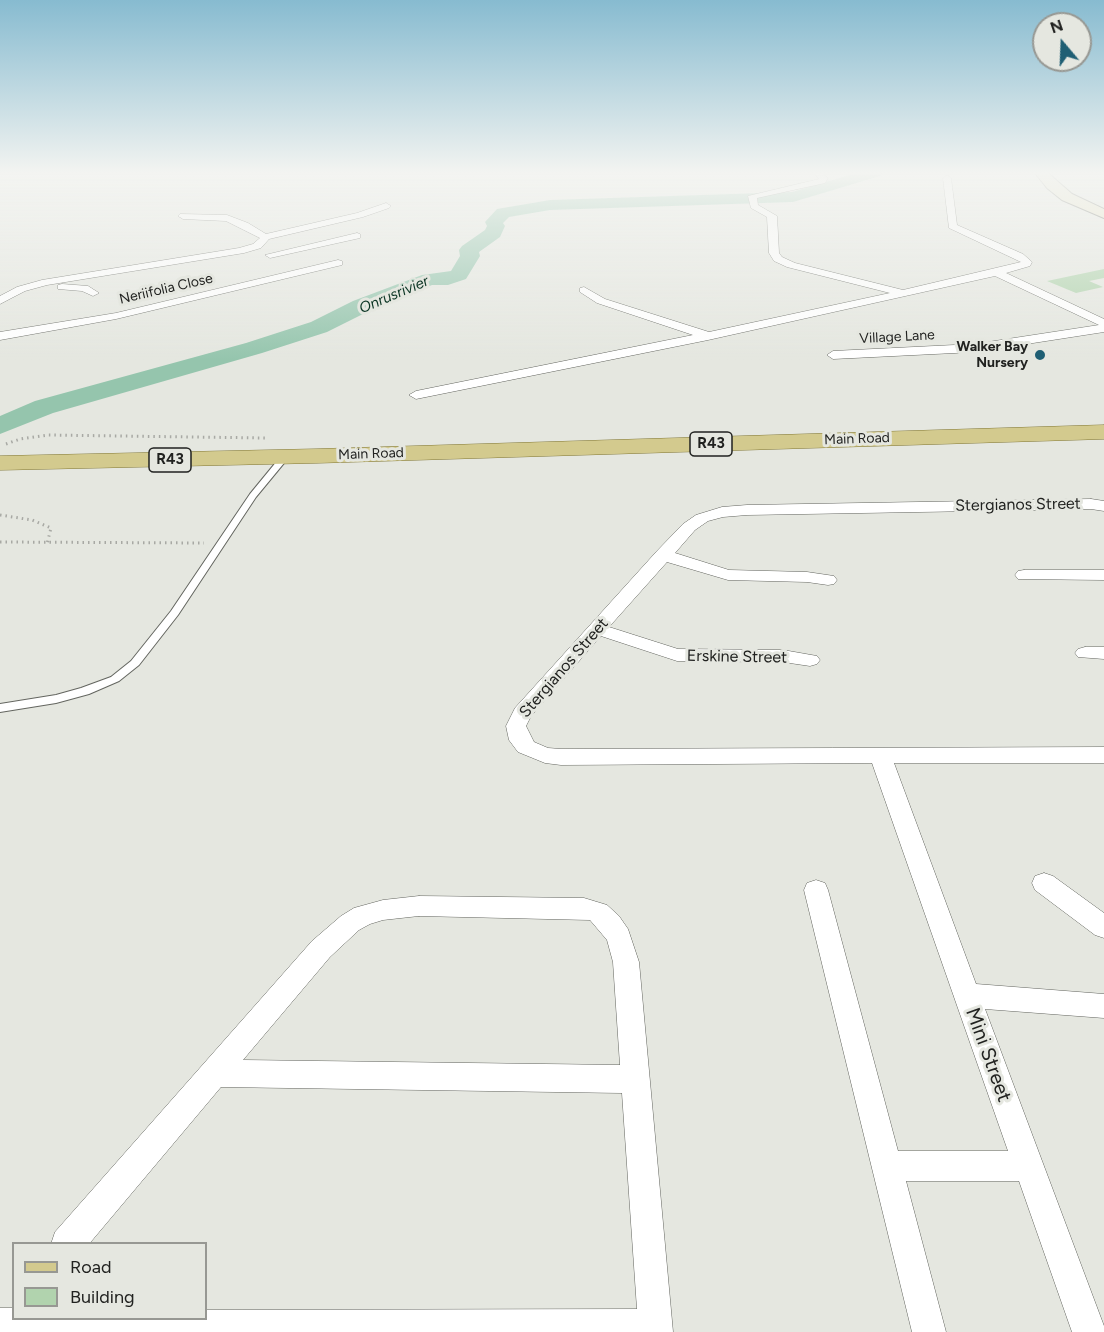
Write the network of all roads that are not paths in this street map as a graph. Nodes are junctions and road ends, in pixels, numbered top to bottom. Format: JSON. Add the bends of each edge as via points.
{"nodes":[{"id":1,"x":262,"y":235,"type":"edge"},
{"id":2,"x":273,"y":235,"type":"edge"},
{"id":3,"x":773,"y":235,"type":"edge"},
{"id":4,"x":972,"y":235,"type":"edge"},
{"id":5,"x":357,"y":236,"type":"dead end"},
{"id":6,"x":265,"y":237,"type":"junction"},
{"id":7,"x":258,"y":246,"type":"junction"},
{"id":8,"x":285,"y":252,"type":"junction"},
{"id":9,"x":270,"y":255,"type":"dead end"},
{"id":10,"x":338,"y":263,"type":"dead end"},
{"id":11,"x":996,"y":273,"type":"junction"},
{"id":12,"x":0,"y":284,"type":"edge"},
{"id":13,"x":584,"y":290,"type":"dead end"},
{"id":14,"x":16,"y":291,"type":"junction"},
{"id":15,"x":93,"y":293,"type":"dead end"},
{"id":16,"x":904,"y":293,"type":"junction"},
{"id":17,"x":0,"y":301,"type":"edge"},
{"id":18,"x":1104,"y":323,"type":"edge"},
{"id":19,"x":1104,"y":328,"type":"edge"},
{"id":20,"x":0,"y":336,"type":"edge"},
{"id":21,"x":708,"y":336,"type":"junction"},
{"id":22,"x":833,"y":355,"type":"dead end"},
{"id":23,"x":416,"y":395,"type":"dead end"},
{"id":24,"x":1104,"y":432,"type":"edge"},
{"id":25,"x":1104,"y":444,"type":"edge"},
{"id":26,"x":317,"y":456,"type":"junction"},
{"id":27,"x":285,"y":457,"type":"junction"},
{"id":28,"x":12,"y":463,"type":"edge"},
{"id":29,"x":1104,"y":506,"type":"edge"},
{"id":30,"x":663,"y":555,"type":"junction"},
{"id":31,"x":1024,"y":575,"type":"dead end"},
{"id":32,"x":1104,"y":575,"type":"edge"},
{"id":33,"x":828,"y":580,"type":"dead end"},
{"id":34,"x":597,"y":629,"type":"junction"},
{"id":35,"x":810,"y":660,"type":"dead end"},
{"id":36,"x":0,"y":708,"type":"edge"},
{"id":37,"x":1104,"y":755,"type":"edge"},
{"id":38,"x":884,"y":767,"type":"junction"},
{"id":39,"x":1044,"y":883,"type":"dead end"},
{"id":40,"x":816,"y":890,"type":"dead end"},
{"id":41,"x":1104,"y":927,"type":"edge"},
{"id":42,"x":966,"y":995,"type":"junction"},
{"id":43,"x":1104,"y":1006,"type":"edge"},
{"id":44,"x":213,"y":1074,"type":"junction"},
{"id":45,"x":634,"y":1079,"type":"junction"},
{"id":46,"x":886,"y":1166,"type":"junction"},
{"id":47,"x":1028,"y":1166,"type":"junction"},
{"id":48,"x":69,"y":1242,"type":"edge"},
{"id":49,"x":12,"y":1309,"type":"edge"},
{"id":50,"x":0,"y":1324,"type":"edge"},
{"id":51,"x":656,"y":1329,"type":"edge"},
{"id":52,"x":929,"y":1332,"type":"edge"},
{"id":53,"x":1089,"y":1332,"type":"edge"}],
"edges":[{"from":1,"to":6,"type":"street"},
{"from":2,"to":6,"type":"street"},
{"from":3,"to":16,"type":"street","via":[[774,253],[782,262]]},
{"from":4,"to":11,"type":"street","via":[[1027,262]]},
{"from":5,"to":8,"type":"street"},
{"from":6,"to":7,"type":"street"},
{"from":7,"to":8,"type":"street"},
{"from":7,"to":14,"type":"street"},
{"from":8,"to":9,"type":"street"},
{"from":10,"to":20,"type":"street","name":"Neriifolia Close","via":[[116,316]]},
{"from":11,"to":16,"type":"street"},
{"from":11,"to":18,"type":"street"},
{"from":12,"to":14,"type":"street"},
{"from":13,"to":21,"type":"street","via":[[601,302]]},
{"from":14,"to":15,"type":"street","via":[[80,287]]},
{"from":14,"to":17,"type":"street"},
{"from":16,"to":21,"type":"street"},
{"from":19,"to":22,"type":"street","name":"Village Lane","via":[[975,348]]},
{"from":21,"to":23,"type":"street"},
{"from":24,"to":26,"type":"main road","name":"Main Road","number":"R43"},
{"from":25,"to":26,"type":"main road","name":"Main Road","number":"R43","via":[[351,460]]},
{"from":26,"to":27,"type":"main road","number":"R43"},
{"from":27,"to":28,"type":"main road","number":"R43"},
{"from":27,"to":36,"type":"lane","via":[[135,663],[115,679],[85,691]]},
{"from":29,"to":30,"type":"street","name":"Stergianos Street","via":[[735,510],[695,522]]},
{"from":30,"to":33,"type":"street","via":[[728,575]]},
{"from":30,"to":34,"type":"street","name":"Stergianos Street"},
{"from":31,"to":32,"type":"street"},
{"from":34,"to":35,"type":"street","name":"Erskine Street","via":[[677,655]]},
{"from":34,"to":38,"type":"street","name":"Stergianos Street","via":[[518,719],[516,733],[535,752],[561,757]]},
{"from":37,"to":38,"type":"street","name":"Stergianos Street"},
{"from":38,"to":42,"type":"street","name":"Mini Street"},
{"from":39,"to":41,"type":"street"},
{"from":40,"to":46,"type":"street"},
{"from":42,"to":43,"type":"street"},
{"from":42,"to":47,"type":"street","name":"Mini Street"},
{"from":44,"to":45,"type":"street"},
{"from":44,"to":45,"type":"street","via":[[321,949],[350,923],[383,910],[419,906],[584,908],[598,912],[619,937],[626,962]]},
{"from":44,"to":48,"type":"street"},
{"from":45,"to":51,"type":"street"},
{"from":46,"to":47,"type":"street"},
{"from":46,"to":52,"type":"street"},
{"from":47,"to":53,"type":"street","name":"Mini Street"},
{"from":49,"to":50,"type":"street"},
{"from":50,"to":51,"type":"street"}]}
